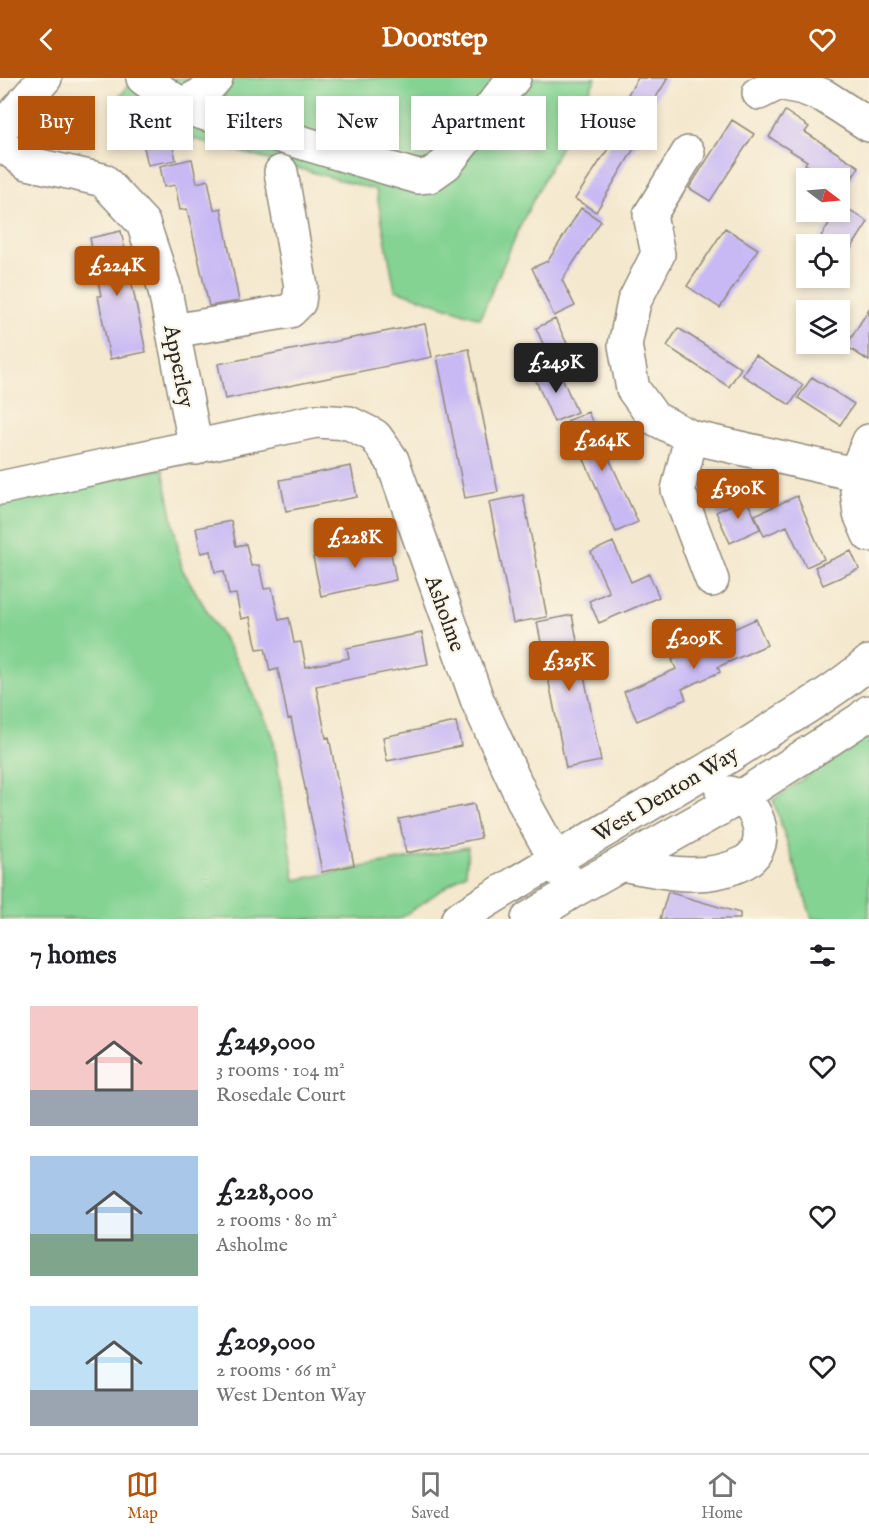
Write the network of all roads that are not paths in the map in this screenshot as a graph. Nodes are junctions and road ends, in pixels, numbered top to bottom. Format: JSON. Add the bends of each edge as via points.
{"nodes":[{"id":1,"x":45,"y":78,"type":"edge"},
{"id":2,"x":143,"y":78,"type":"edge"},
{"id":3,"x":216,"y":78,"type":"edge"},
{"id":4,"x":514,"y":78,"type":"edge"},
{"id":5,"x":759,"y":93,"type":"dead end"},
{"id":6,"x":168,"y":96,"type":"edge"},
{"id":7,"x":193,"y":98,"type":"edge"},
{"id":8,"x":193,"y":110,"type":"edge"},
{"id":9,"x":869,"y":125,"type":"edge"},
{"id":10,"x":0,"y":130,"type":"edge"},
{"id":11,"x":0,"y":143,"type":"edge"},
{"id":12,"x":688,"y":153,"type":"dead end"},
{"id":13,"x":281,"y":172,"type":"dead end"},
{"id":14,"x":173,"y":331,"type":"junction"},
{"id":15,"x":691,"y":437,"type":"junction"},
{"id":16,"x":869,"y":441,"type":"edge"},
{"id":17,"x":196,"y":448,"type":"junction"},
{"id":18,"x":855,"y":474,"type":"junction"},
{"id":19,"x":0,"y":489,"type":"edge"},
{"id":20,"x":869,"y":535,"type":"edge"},
{"id":21,"x":712,"y":580,"type":"dead end"},
{"id":22,"x":869,"y":662,"type":"edge"},
{"id":23,"x":869,"y":712,"type":"edge"},
{"id":24,"x":675,"y":790,"type":"junction"},
{"id":25,"x":741,"y":796,"type":"junction"},
{"id":26,"x":554,"y":859,"type":"junction"},
{"id":27,"x":622,"y":864,"type":"junction"},
{"id":28,"x":573,"y":891,"type":"junction"},
{"id":29,"x":458,"y":919,"type":"edge"},
{"id":30,"x":528,"y":919,"type":"edge"}],
"edges":[{"from":1,"to":10,"type":"street"},
{"from":2,"to":6,"type":"street"},
{"from":3,"to":7,"type":"street"},
{"from":4,"to":8,"type":"street","via":[[446,164],[429,176],[418,177]]},
{"from":5,"to":9,"type":"street","via":[[779,83],[803,88],[824,96]]},
{"from":11,"to":14,"type":"street","name":"Apperley","via":[[27,164],[103,180],[143,223],[164,286]]},
{"from":12,"to":15,"type":"street","via":[[650,215],[658,254],[634,302],[625,345],[633,389],[654,418]]},
{"from":13,"to":14,"type":"street","via":[[301,287],[299,302],[290,311]]},
{"from":14,"to":17,"type":"street","name":"Apperley"},
{"from":15,"to":18,"type":"street"},
{"from":15,"to":21,"type":"street","via":[[678,490]]},
{"from":16,"to":18,"type":"street"},
{"from":17,"to":19,"type":"street"},
{"from":17,"to":26,"type":"street","name":"Asholme","via":[[316,422],[349,423],[375,436],[392,460],[478,702]]},
{"from":18,"to":20,"type":"street","via":[[860,514]]},
{"from":22,"to":24,"type":"street","name":"West Denton Way"},
{"from":23,"to":25,"type":"street","name":"West Denton Way"},
{"from":24,"to":25,"type":"street","via":[[731,792]]},
{"from":24,"to":26,"type":"street","name":"West Denton Way"},
{"from":25,"to":27,"type":"street","name":"West Denton Way"},
{"from":25,"to":27,"type":"street","via":[[754,811],[761,829],[752,857],[743,863],[684,875]]},
{"from":26,"to":28,"type":"street","name":"Asholme"},
{"from":26,"to":29,"type":"street","name":"West Denton Way"},
{"from":27,"to":28,"type":"street","name":"West Denton Way"},
{"from":28,"to":30,"type":"street","name":"West Denton Way"}]}
